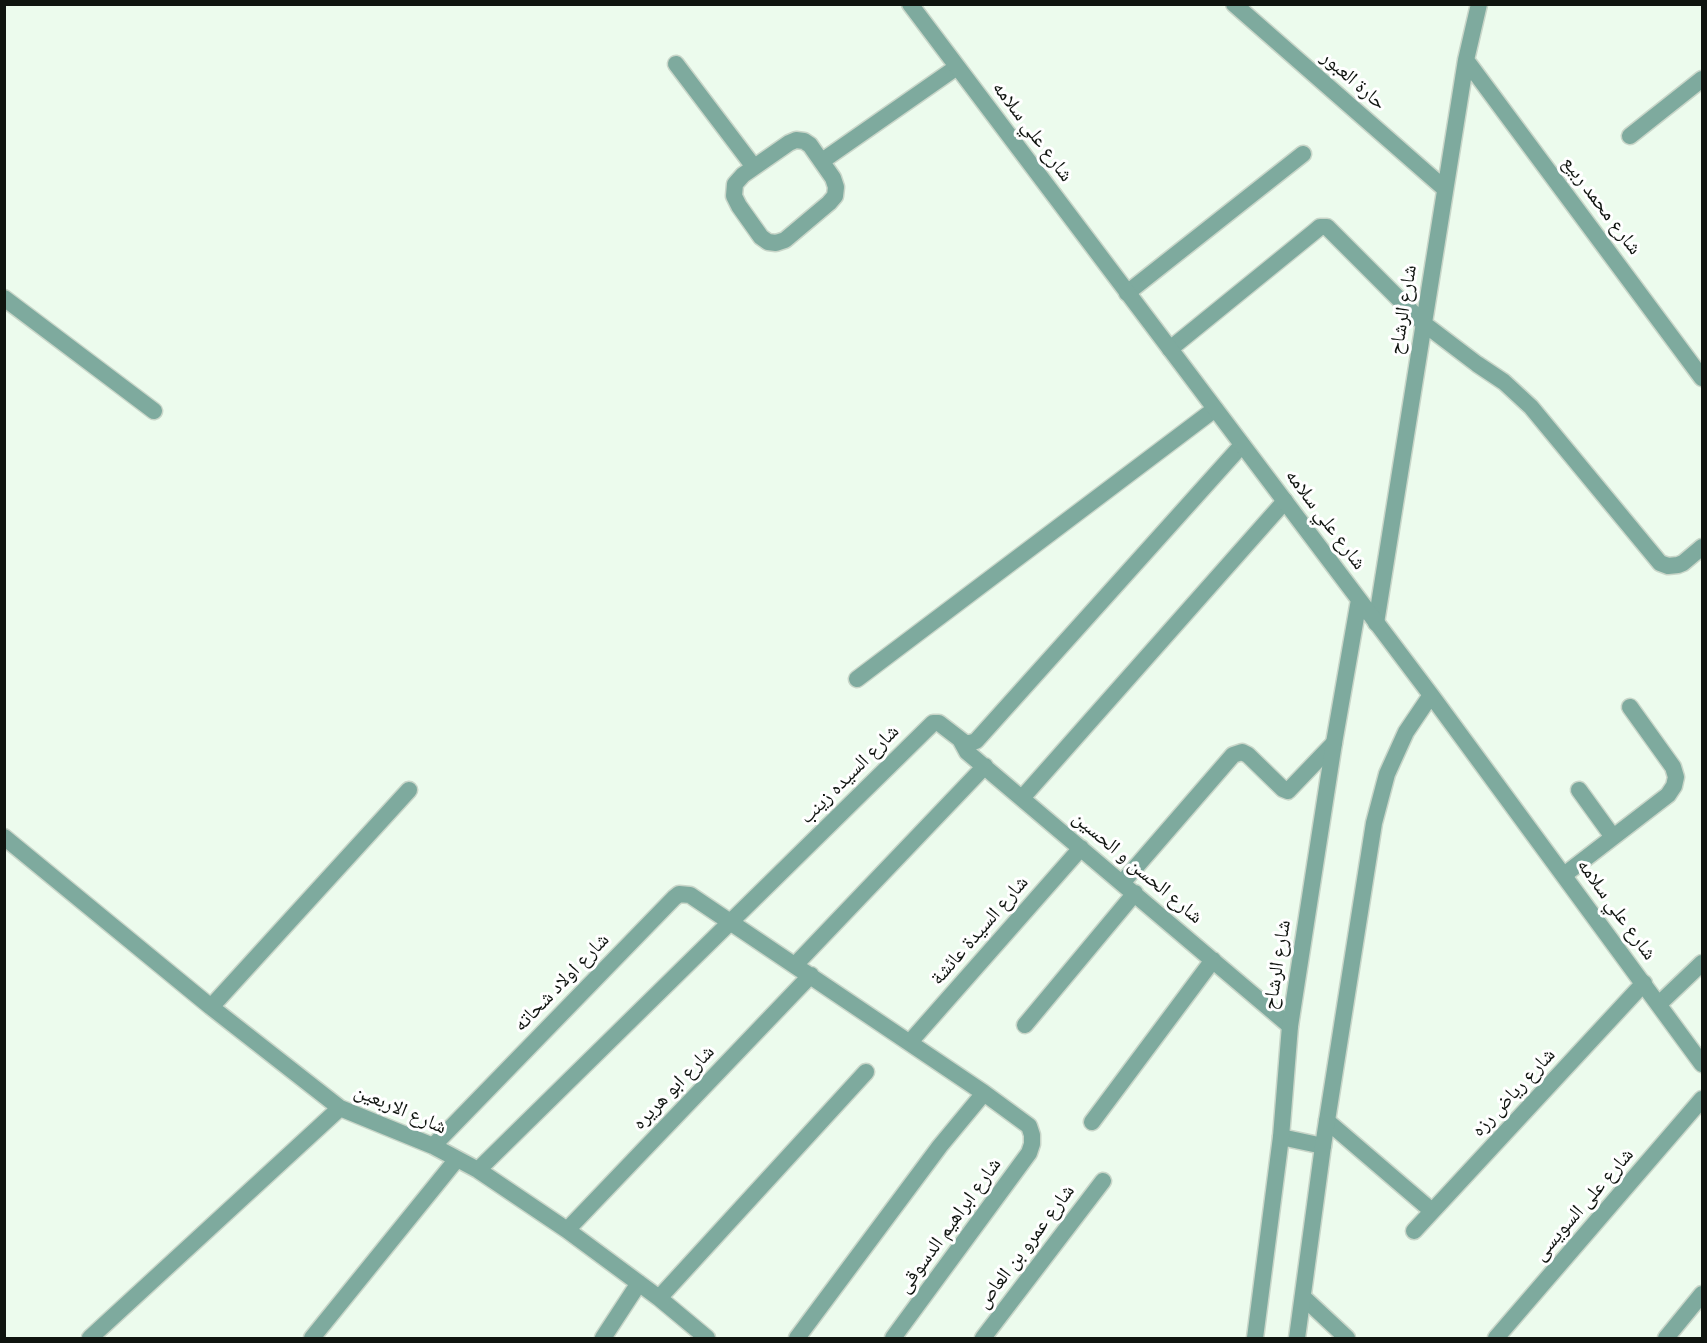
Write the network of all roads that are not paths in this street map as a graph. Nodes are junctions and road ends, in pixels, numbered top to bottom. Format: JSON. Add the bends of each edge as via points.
{"nodes":[{"id":1,"x":910,"y":4,"type":"edge"},
{"id":2,"x":1234,"y":4,"type":"edge"},
{"id":3,"x":1479,"y":4,"type":"edge"},
{"id":4,"x":1466,"y":60,"type":"junction"},
{"id":5,"x":676,"y":64,"type":"dead end"},
{"id":6,"x":957,"y":67,"type":"junction"},
{"id":7,"x":1702,"y":79,"type":"edge"},
{"id":8,"x":1630,"y":136,"type":"dead end"},
{"id":9,"x":1303,"y":154,"type":"dead end"},
{"id":10,"x":822,"y":161,"type":"junction"},
{"id":11,"x":754,"y":167,"type":"junction"},
{"id":12,"x":1445,"y":189,"type":"junction"},
{"id":13,"x":1127,"y":293,"type":"junction"},
{"id":14,"x":4,"y":298,"type":"edge"},
{"id":15,"x":1423,"y":323,"type":"junction"},
{"id":16,"x":1170,"y":349,"type":"junction"},
{"id":17,"x":1702,"y":378,"type":"edge"},
{"id":18,"x":1215,"y":409,"type":"junction"},
{"id":19,"x":154,"y":411,"type":"dead end"},
{"id":20,"x":1242,"y":445,"type":"junction"},
{"id":21,"x":1285,"y":501,"type":"junction"},
{"id":22,"x":1702,"y":547,"type":"edge"},
{"id":23,"x":1359,"y":600,"type":"junction"},
{"id":24,"x":1376,"y":622,"type":"junction"},
{"id":25,"x":857,"y":679,"type":"dead end"},
{"id":26,"x":1431,"y":695,"type":"junction"},
{"id":27,"x":1630,"y":707,"type":"dead end"},
{"id":28,"x":961,"y":741,"type":"junction"},
{"id":29,"x":1334,"y":743,"type":"junction"},
{"id":30,"x":985,"y":766,"type":"junction"},
{"id":31,"x":409,"y":790,"type":"dead end"},
{"id":32,"x":1579,"y":790,"type":"dead end"},
{"id":33,"x":1022,"y":798,"type":"junction"},
{"id":34,"x":4,"y":837,"type":"edge"},
{"id":35,"x":1613,"y":837,"type":"junction"},
{"id":36,"x":1081,"y":848,"type":"junction"},
{"id":37,"x":1564,"y":875,"type":"junction"},
{"id":38,"x":1128,"y":888,"type":"junction"},
{"id":39,"x":731,"y":922,"type":"junction"},
{"id":40,"x":1213,"y":960,"type":"junction"},
{"id":41,"x":1702,"y":963,"type":"edge"},
{"id":42,"x":795,"y":965,"type":"junction"},
{"id":43,"x":811,"y":975,"type":"junction"},
{"id":44,"x":1644,"y":983,"type":"junction"},
{"id":45,"x":1659,"y":1004,"type":"junction"},
{"id":46,"x":211,"y":1007,"type":"junction"},
{"id":47,"x":1025,"y":1024,"type":"dead end"},
{"id":48,"x":1290,"y":1026,"type":"junction"},
{"id":49,"x":910,"y":1042,"type":"junction"},
{"id":50,"x":1702,"y":1064,"type":"edge"},
{"id":51,"x":866,"y":1072,"type":"dead end"},
{"id":52,"x":984,"y":1093,"type":"junction"},
{"id":53,"x":1702,"y":1098,"type":"edge"},
{"id":54,"x":340,"y":1108,"type":"junction"},
{"id":55,"x":1327,"y":1121,"type":"junction"},
{"id":56,"x":1092,"y":1122,"type":"dead end"},
{"id":57,"x":1032,"y":1135,"type":"joint"},
{"id":58,"x":1281,"y":1137,"type":"junction"},
{"id":59,"x":433,"y":1146,"type":"junction"},
{"id":60,"x":1323,"y":1146,"type":"junction"},
{"id":61,"x":458,"y":1159,"type":"junction"},
{"id":62,"x":478,"y":1170,"type":"junction"},
{"id":63,"x":1103,"y":1181,"type":"dead end"},
{"id":64,"x":1432,"y":1211,"type":"junction"},
{"id":65,"x":567,"y":1230,"type":"junction"},
{"id":66,"x":1414,"y":1231,"type":"dead end"},
{"id":67,"x":639,"y":1283,"type":"junction"},
{"id":68,"x":1702,"y":1294,"type":"edge"},
{"id":69,"x":1303,"y":1297,"type":"junction"},
{"id":70,"x":659,"y":1298,"type":"junction"},
{"id":71,"x":90,"y":1338,"type":"edge"},
{"id":72,"x":312,"y":1338,"type":"edge"},
{"id":73,"x":603,"y":1338,"type":"edge"},
{"id":74,"x":707,"y":1338,"type":"edge"},
{"id":75,"x":797,"y":1338,"type":"edge"},
{"id":76,"x":893,"y":1338,"type":"edge"},
{"id":77,"x":983,"y":1338,"type":"edge"},
{"id":78,"x":1255,"y":1338,"type":"edge"},
{"id":79,"x":1297,"y":1338,"type":"edge"},
{"id":80,"x":1347,"y":1338,"type":"edge"},
{"id":81,"x":1496,"y":1338,"type":"edge"},
{"id":82,"x":1666,"y":1338,"type":"edge"}],
"edges":[{"from":1,"to":6,"type":"street","name":"شارع علي سلامه"},
{"from":2,"to":12,"type":"street","name":"حارة العبور"},
{"from":3,"to":4,"type":"street","name":"شارع الرشاح"},
{"from":4,"to":12,"type":"street","name":"شارع الرشاح"},
{"from":4,"to":17,"type":"street","name":"شارع محمد ربيع"},
{"from":5,"to":11,"type":"street"},
{"from":6,"to":10,"type":"street"},
{"from":6,"to":13,"type":"street","name":"شارع علي سلامه"},
{"from":7,"to":8,"type":"street"},
{"from":9,"to":13,"type":"street"},
{"from":10,"to":11,"type":"street","via":[[810,145],[796,140]]},
{"from":10,"to":11,"type":"street","via":[[836,187],[835,196],[785,240],[776,243],[761,237],[734,196],[735,184]]},
{"from":12,"to":15,"type":"street","name":"شارع الرشاح"},
{"from":13,"to":16,"type":"street","name":"شارع علي سلامه"},
{"from":14,"to":19,"type":"street"},
{"from":15,"to":16,"type":"street","via":[[1327,227],[1320,227]]},
{"from":15,"to":22,"type":"street","via":[[1504,382],[1531,407],[1660,563],[1678,565]]},
{"from":15,"to":24,"type":"street","name":"شارع الرشاح"},
{"from":16,"to":18,"type":"street","name":"شارع علي سلامه"},
{"from":18,"to":20,"type":"street","name":"شارع علي سلامه"},
{"from":18,"to":25,"type":"street"},
{"from":20,"to":21,"type":"street","name":"شارع علي سلامه"},
{"from":20,"to":28,"type":"street","via":[[976,741]]},
{"from":21,"to":23,"type":"street","name":"شارع علي سلامه"},
{"from":21,"to":33,"type":"street"},
{"from":23,"to":24,"type":"street","name":"شارع علي سلامه"},
{"from":23,"to":29,"type":"street","name":"شارع الرشاح"},
{"from":24,"to":26,"type":"street","name":"شارع علي سلامه"},
{"from":26,"to":37,"type":"street","name":"شارع علي سلامه"},
{"from":26,"to":55,"type":"street","via":[[1406,732],[1387,774],[1374,823]]},
{"from":27,"to":35,"type":"street","via":[[1676,777],[1668,795]]},
{"from":28,"to":30,"type":"street","name":"شارع الحسن و الحسين","via":[[967,752]]},
{"from":28,"to":39,"type":"street","name":"شارع السيده زينب","via":[[939,723],[933,723]]},
{"from":29,"to":38,"type":"street","via":[[1288,791],[1248,755],[1233,755]]},
{"from":29,"to":48,"type":"street","name":"شارع الرشاح"},
{"from":30,"to":33,"type":"street","name":"شارع الحسن و الحسين"},
{"from":30,"to":42,"type":"street"},
{"from":31,"to":46,"type":"street"},
{"from":32,"to":35,"type":"street"},
{"from":33,"to":36,"type":"street","name":"شارع الحسن و الحسين"},
{"from":34,"to":46,"type":"street","name":"شارع الاربعين"},
{"from":35,"to":37,"type":"street"},
{"from":36,"to":38,"type":"street","name":"شارع الحسن و الحسين"},
{"from":36,"to":49,"type":"street","name":"شارع السيدة عائشة"},
{"from":37,"to":44,"type":"street","name":"شارع علي سلامه"},
{"from":38,"to":40,"type":"street","name":"شارع الحسن و الحسين"},
{"from":38,"to":47,"type":"street"},
{"from":39,"to":42,"type":"street","name":"شارع اولاد شحاته"},
{"from":39,"to":59,"type":"street","name":"شارع اولاد شحاته","via":[[690,894],[679,894]]},
{"from":39,"to":62,"type":"street","name":"شارع السيده زينب"},
{"from":40,"to":48,"type":"street","name":"شارع الحسن و الحسين"},
{"from":40,"to":56,"type":"street"},
{"from":41,"to":45,"type":"street"},
{"from":42,"to":43,"type":"street","name":"شارع اولاد شحاته"},
{"from":43,"to":49,"type":"street","name":"شارع اولاد شحاته"},
{"from":43,"to":65,"type":"street","name":"شارع ابو هريره"},
{"from":44,"to":45,"type":"street","name":"شارع علي سلامه"},
{"from":44,"to":64,"type":"street","name":"شارع رياض رزه"},
{"from":45,"to":50,"type":"street","name":"شارع علي سلامه"},
{"from":46,"to":54,"type":"street","name":"شارع الاربعين"},
{"from":48,"to":58,"type":"street","name":"شارع الرشاح"},
{"from":49,"to":52,"type":"street","name":"شارع اولاد شحاته"},
{"from":51,"to":70,"type":"street"},
{"from":52,"to":57,"type":"street","name":"شارع اولاد شحاته","via":[[1022,1119]]},
{"from":52,"to":75,"type":"street"},
{"from":53,"to":81,"type":"street","name":"شارع على السويسى"},
{"from":54,"to":59,"type":"street","name":"شارع الاربعين"},
{"from":54,"to":71,"type":"street"},
{"from":55,"to":60,"type":"street"},
{"from":55,"to":64,"type":"street"},
{"from":57,"to":76,"type":"street","name":"شارع ابراهيم الدسوقى","via":[[1029,1153]]},
{"from":58,"to":60,"type":"street"},
{"from":58,"to":78,"type":"street","name":"شارع الرشاح"},
{"from":59,"to":61,"type":"street","name":"شارع الاربعين"},
{"from":60,"to":69,"type":"street"},
{"from":61,"to":62,"type":"street","name":"شارع الاربعين"},
{"from":61,"to":72,"type":"street"},
{"from":62,"to":65,"type":"street","name":"شارع الاربعين"},
{"from":63,"to":77,"type":"street","name":"شارع عمرو بن العاص"},
{"from":64,"to":66,"type":"street","name":"شارع رياض رزه"},
{"from":65,"to":67,"type":"street","name":"شارع الاربعين"},
{"from":67,"to":70,"type":"street","name":"شارع الاربعين"},
{"from":67,"to":73,"type":"street"},
{"from":68,"to":82,"type":"street"},
{"from":69,"to":79,"type":"street"},
{"from":69,"to":80,"type":"street"},
{"from":70,"to":74,"type":"street","name":"شارع الاربعين"}]}
